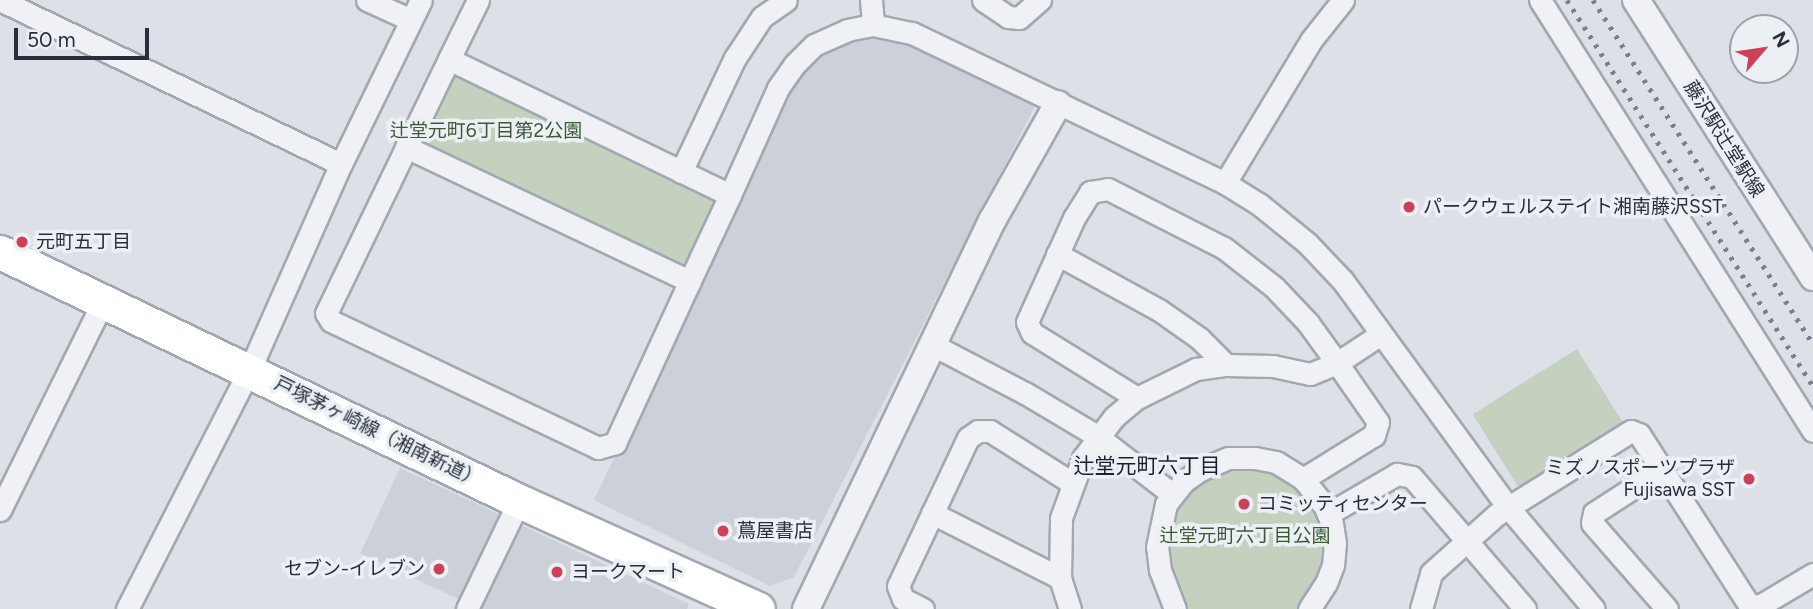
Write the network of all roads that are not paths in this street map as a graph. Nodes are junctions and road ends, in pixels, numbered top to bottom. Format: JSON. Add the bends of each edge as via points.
{"nodes":[{"id":1,"x":367,"y":0,"type":"edge"},
{"id":2,"x":421,"y":0,"type":"edge"},
{"id":3,"x":478,"y":0,"type":"edge"},
{"id":4,"x":786,"y":0,"type":"edge"},
{"id":5,"x":871,"y":0,"type":"edge"},
{"id":6,"x":983,"y":0,"type":"edge"},
{"id":7,"x":1041,"y":0,"type":"edge"},
{"id":8,"x":1343,"y":0,"type":"edge"},
{"id":9,"x":1540,"y":0,"type":"edge"},
{"id":10,"x":1636,"y":0,"type":"edge"},
{"id":11,"x":1,"y":1,"type":"edge"},
{"id":12,"x":411,"y":20,"type":"junction"},
{"id":13,"x":873,"y":25,"type":"junction"},
{"id":14,"x":449,"y":59,"type":"junction"},
{"id":15,"x":1058,"y":104,"type":"junction"},
{"id":16,"x":406,"y":147,"type":"junction"},
{"id":17,"x":341,"y":164,"type":"junction"},
{"id":18,"x":681,"y":172,"type":"junction"},
{"id":19,"x":1225,"y":183,"type":"junction"},
{"id":20,"x":730,"y":195,"type":"junction"},
{"id":21,"x":0,"y":252,"type":"edge"},
{"id":22,"x":1057,"y":254,"type":"junction"},
{"id":23,"x":1813,"y":278,"type":"edge"},
{"id":24,"x":690,"y":281,"type":"junction"},
{"id":25,"x":103,"y":302,"type":"junction"},
{"id":26,"x":1381,"y":334,"type":"junction"},
{"id":27,"x":933,"y":345,"type":"junction"},
{"id":28,"x":1337,"y":363,"type":"junction"},
{"id":29,"x":1226,"y":365,"type":"junction"},
{"id":30,"x":250,"y":369,"type":"junction"},
{"id":31,"x":1137,"y":398,"type":"junction"},
{"id":32,"x":1813,"y":430,"type":"edge"},
{"id":33,"x":1097,"y":436,"type":"junction"},
{"id":34,"x":1662,"y":469,"type":"junction"},
{"id":35,"x":1303,"y":479,"type":"junction"},
{"id":36,"x":1072,"y":483,"type":"junction"},
{"id":37,"x":1172,"y":494,"type":"junction"},
{"id":38,"x":519,"y":501,"type":"junction"},
{"id":39,"x":1508,"y":507,"type":"junction"},
{"id":40,"x":0,"y":510,"type":"edge"},
{"id":41,"x":932,"y":513,"type":"junction"},
{"id":42,"x":1328,"y":514,"type":"junction"},
{"id":43,"x":1466,"y":542,"type":"junction"},
{"id":44,"x":1813,"y":574,"type":"edge"},
{"id":45,"x":1060,"y":578,"type":"junction"},
{"id":46,"x":1790,"y":600,"type":"edge"},
{"id":47,"x":127,"y":609,"type":"edge"},
{"id":48,"x":467,"y":609,"type":"edge"},
{"id":49,"x":758,"y":609,"type":"edge"},
{"id":50,"x":806,"y":609,"type":"edge"},
{"id":51,"x":923,"y":609,"type":"edge"},
{"id":52,"x":1070,"y":609,"type":"edge"},
{"id":53,"x":1175,"y":609,"type":"edge"},
{"id":54,"x":1309,"y":609,"type":"edge"},
{"id":55,"x":1421,"y":609,"type":"edge"},
{"id":56,"x":1525,"y":609,"type":"edge"},
{"id":57,"x":1594,"y":609,"type":"edge"},
{"id":58,"x":1667,"y":609,"type":"edge"}],
"edges":[{"from":1,"to":12,"type":"street"},
{"from":2,"to":12,"type":"street"},
{"from":3,"to":14,"type":"street"},
{"from":4,"to":18,"type":"street","via":[[762,17],[735,58]]},
{"from":5,"to":13,"type":"street"},
{"from":6,"to":7,"type":"street","via":[[1008,17],[1019,18]]},
{"from":8,"to":19,"type":"street","via":[[1312,39]]},
{"from":9,"to":32,"type":"street"},
{"from":10,"to":23,"type":"street","name":"藤沢駅辻堂駅線"},
{"from":11,"to":17,"type":"street"},
{"from":12,"to":17,"type":"street"},
{"from":13,"to":15,"type":"street","via":[[912,33]]},
{"from":13,"to":20,"type":"street","via":[[847,30],[814,45],[795,64],[778,88]]},
{"from":14,"to":16,"type":"street"},
{"from":14,"to":18,"type":"street"},
{"from":15,"to":19,"type":"street"},
{"from":15,"to":27,"type":"street","via":[[992,221]]},
{"from":16,"to":24,"type":"street"},
{"from":16,"to":24,"type":"street","via":[[326,313],[331,321],[598,448],[615,443]]},
{"from":17,"to":30,"type":"street"},
{"from":18,"to":20,"type":"street"},
{"from":19,"to":26,"type":"street","via":[[1307,243]]},
{"from":20,"to":24,"type":"street"},
{"from":21,"to":25,"type":"main road","name":"戸塚茅ヶ崎線（湘南新道）"},
{"from":22,"to":28,"type":"street","via":[[1090,192],[1108,189],[1224,248],[1274,287]]},
{"from":22,"to":29,"type":"street","via":[[1159,310],[1199,338]]},
{"from":22,"to":31,"type":"street","via":[[1027,322],[1032,333]]},
{"from":25,"to":30,"type":"main road","name":"戸塚茅ヶ崎線（湘南新道）"},
{"from":25,"to":40,"type":"street"},
{"from":26,"to":28,"type":"street"},
{"from":26,"to":39,"type":"street"},
{"from":27,"to":33,"type":"street"},
{"from":27,"to":50,"type":"street"},
{"from":28,"to":29,"type":"street","via":[[1310,374],[1273,366]]},
{"from":28,"to":35,"type":"street","via":[[1378,422],[1374,435]]},
{"from":29,"to":31,"type":"street","via":[[1196,369]]},
{"from":30,"to":38,"type":"main road","name":"戸塚茅ヶ崎線（湘南新道）"},
{"from":30,"to":47,"type":"street"},
{"from":31,"to":33,"type":"street"},
{"from":33,"to":36,"type":"street"},
{"from":33,"to":37,"type":"street"},
{"from":34,"to":39,"type":"street","via":[[1639,434],[1631,431]]},
{"from":34,"to":46,"type":"street","via":[[1750,606]]},
{"from":34,"to":58,"type":"street","via":[[1594,513],[1592,523]]},
{"from":35,"to":37,"type":"street","via":[[1276,462],[1228,458],[1200,470]]},
{"from":35,"to":42,"type":"street"},
{"from":36,"to":41,"type":"street","via":[[990,431],[978,431],[968,438]]},
{"from":36,"to":45,"type":"street","via":[[1061,518]]},
{"from":37,"to":53,"type":"street","via":[[1159,524],[1157,547],[1160,570]]},
{"from":38,"to":48,"type":"street"},
{"from":38,"to":49,"type":"main road","name":"戸塚茅ヶ崎線（湘南新道）"},
{"from":39,"to":43,"type":"street"},
{"from":39,"to":57,"type":"street"},
{"from":41,"to":45,"type":"street"},
{"from":41,"to":51,"type":"street","via":[[898,586],[903,599]]},
{"from":42,"to":43,"type":"street","via":[[1397,474],[1412,477]]},
{"from":42,"to":54,"type":"street","via":[[1335,542],[1332,565]]},
{"from":43,"to":55,"type":"street","via":[[1430,573]]},
{"from":43,"to":56,"type":"street"},
{"from":44,"to":46,"type":"street"},
{"from":45,"to":52,"type":"street"}]}
